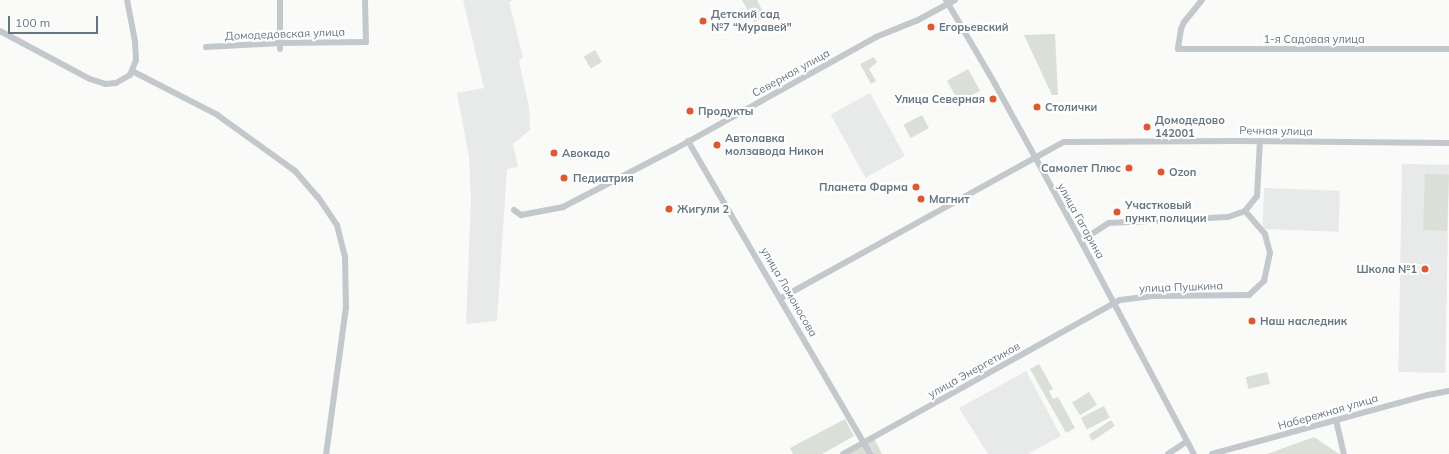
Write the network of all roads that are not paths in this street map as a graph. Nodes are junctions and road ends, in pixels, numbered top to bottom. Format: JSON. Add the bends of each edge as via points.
{"nodes":[{"id":1,"x":127,"y":0,"type":"edge"},
{"id":2,"x":280,"y":0,"type":"edge"},
{"id":3,"x":365,"y":0,"type":"edge"},
{"id":4,"x":955,"y":0,"type":"edge"},
{"id":5,"x":1202,"y":0,"type":"edge"},
{"id":6,"x":947,"y":2,"type":"edge"},
{"id":7,"x":0,"y":31,"type":"edge"},
{"id":8,"x":280,"y":46,"type":"junction"},
{"id":9,"x":206,"y":47,"type":"dead end"},
{"id":10,"x":1449,"y":50,"type":"edge"},
{"id":11,"x":132,"y":71,"type":"junction"},
{"id":12,"x":688,"y":141,"type":"junction"},
{"id":13,"x":1260,"y":141,"type":"junction"},
{"id":14,"x":1449,"y":144,"type":"edge"},
{"id":15,"x":1034,"y":157,"type":"junction"},
{"id":16,"x":514,"y":210,"type":"dead end"},
{"id":17,"x":1245,"y":210,"type":"junction"},
{"id":18,"x":1080,"y":241,"type":"junction"},
{"id":19,"x":781,"y":298,"type":"junction"},
{"id":20,"x":1114,"y":303,"type":"junction"},
{"id":21,"x":1449,"y":391,"type":"edge"},
{"id":22,"x":1336,"y":420,"type":"junction"},
{"id":23,"x":1187,"y":440,"type":"junction"},
{"id":24,"x":864,"y":442,"type":"junction"},
{"id":25,"x":1171,"y":453,"type":"edge"},
{"id":26,"x":326,"y":454,"type":"edge"},
{"id":27,"x":843,"y":454,"type":"edge"},
{"id":28,"x":870,"y":454,"type":"edge"},
{"id":29,"x":1194,"y":454,"type":"edge"},
{"id":30,"x":1212,"y":454,"type":"edge"},
{"id":31,"x":1344,"y":454,"type":"edge"}],
"edges":[{"from":1,"to":11,"type":"street","via":[[136,50]]},
{"from":2,"to":8,"type":"street"},
{"from":3,"to":8,"type":"street","name":"Домодедовская улица","via":[[366,42]]},
{"from":4,"to":6,"type":"street","name":"Северная улица"},
{"from":5,"to":10,"type":"street","name":"1-я Садовая улица","via":[[1180,29],[1178,49]]},
{"from":6,"to":12,"type":"street","name":"Северная улица","via":[[918,20],[876,37]]},
{"from":6,"to":15,"type":"street","name":"улица Гагарина"},
{"from":7,"to":11,"type":"street","via":[[105,84],[124,80]]},
{"from":8,"to":9,"type":"street","name":"Домодедовская улица"},
{"from":11,"to":26,"type":"street","via":[[216,114],[296,171],[318,196],[337,225],[345,256],[346,307]]},
{"from":12,"to":16,"type":"street","name":"Северная улица","via":[[563,207],[521,215]]},
{"from":12,"to":19,"type":"street","name":"улица Ломоносова"},
{"from":13,"to":14,"type":"street","name":"Речная улица"},
{"from":13,"to":15,"type":"street","name":"Речная улица","via":[[1068,141]]},
{"from":13,"to":17,"type":"street","via":[[1257,196]]},
{"from":15,"to":18,"type":"street","name":"улица Гагарина"},
{"from":15,"to":19,"type":"street","name":"Речная улица"},
{"from":17,"to":18,"type":"street","via":[[1228,217],[1108,223]]},
{"from":17,"to":20,"type":"street","name":"улица Пушкина","via":[[1265,234],[1270,254],[1264,280],[1249,295],[1155,296]]},
{"from":18,"to":20,"type":"street","name":"улица Гагарина"},
{"from":19,"to":24,"type":"street","name":"улица Ломоносова"},
{"from":20,"to":23,"type":"street","name":"улица Гагарина"},
{"from":20,"to":24,"type":"street","name":"улица Энергетиков"},
{"from":21,"to":22,"type":"street","name":"Набережная улица"},
{"from":22,"to":30,"type":"street","name":"Набережная улица"},
{"from":22,"to":31,"type":"street"},
{"from":23,"to":25,"type":"street"},
{"from":23,"to":29,"type":"street","name":"улица Гагарина"},
{"from":24,"to":27,"type":"street","name":"улица Энергетиков"},
{"from":24,"to":28,"type":"street","name":"улица Ломоносова"}]}
